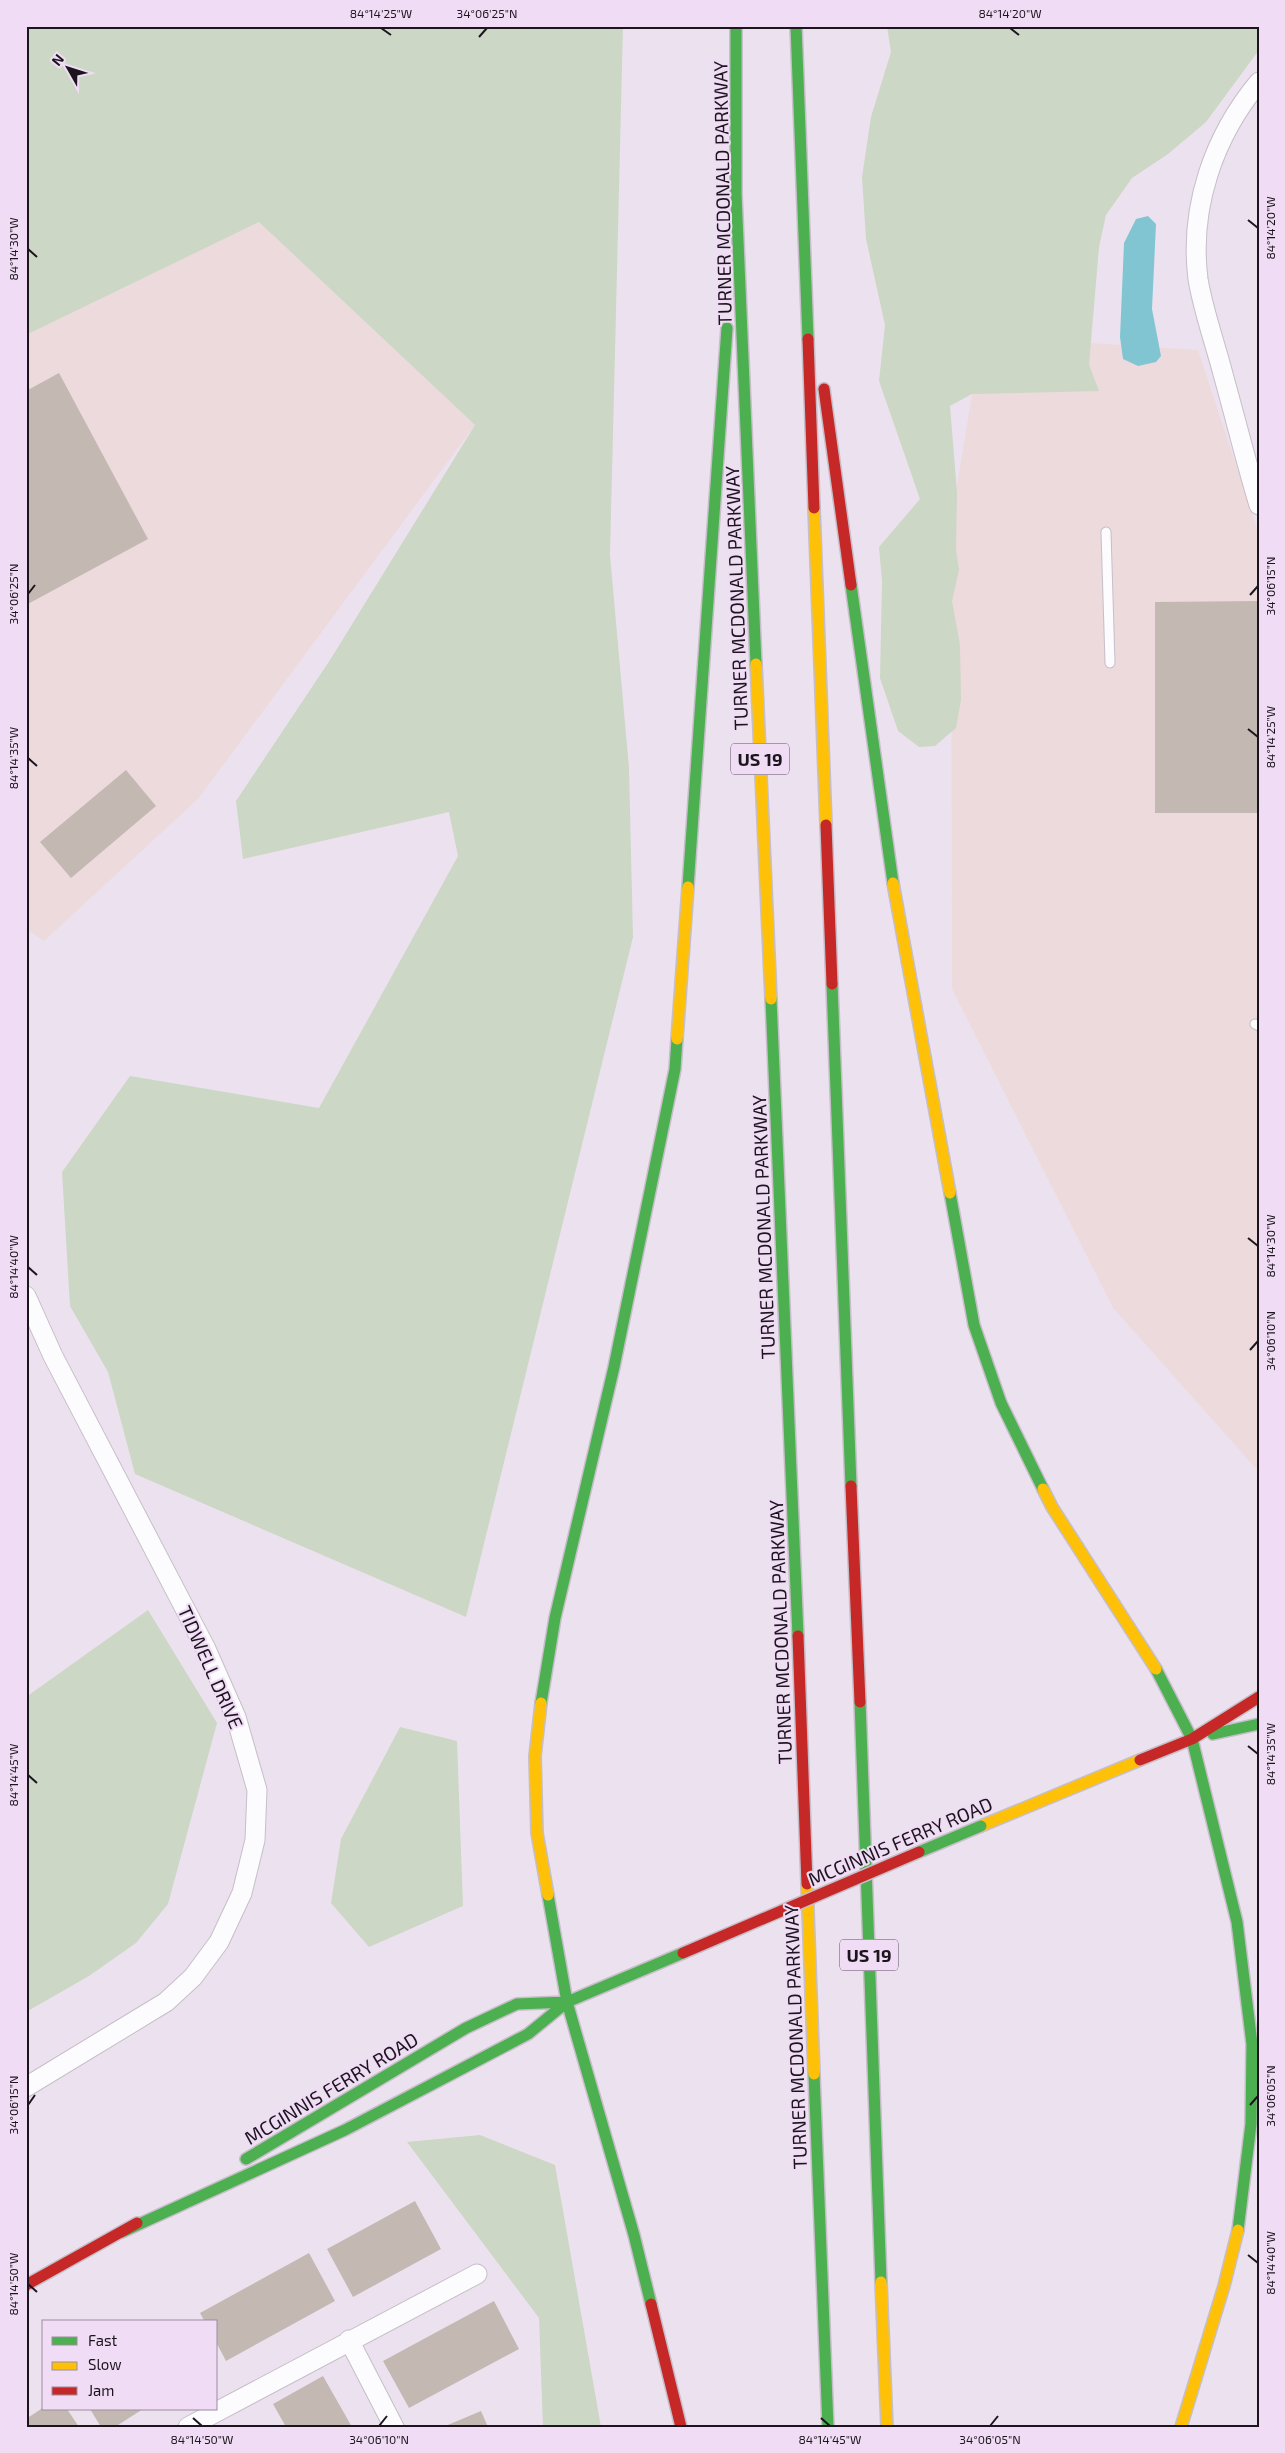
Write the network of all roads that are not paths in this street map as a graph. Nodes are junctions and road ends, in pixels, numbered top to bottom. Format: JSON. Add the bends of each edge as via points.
{"nodes":[{"id":1,"x":736,"y":26,"type":"edge"},
{"id":2,"x":796,"y":26,"type":"edge"},
{"id":3,"x":1259,"y":82,"type":"edge"},
{"id":4,"x":736,"y":194,"type":"junction"},
{"id":5,"x":802,"y":229,"type":"junction"},
{"id":6,"x":1259,"y":505,"type":"edge"},
{"id":7,"x":1106,"y":532,"type":"dead end"},
{"id":8,"x":1110,"y":663,"type":"dead end"},
{"id":9,"x":26,"y":1296,"type":"edge"},
{"id":10,"x":1259,"y":1698,"type":"edge"},
{"id":11,"x":1259,"y":1724,"type":"edge"},
{"id":12,"x":1192,"y":1738,"type":"junction"},
{"id":13,"x":567,"y":2002,"type":"junction"},
{"id":14,"x":26,"y":2087,"type":"edge"},
{"id":15,"x":122,"y":2232,"type":"junction"},
{"id":16,"x":477,"y":2274,"type":"dead end"},
{"id":17,"x":26,"y":2285,"type":"edge"},
{"id":18,"x":349,"y":2340,"type":"junction"},
{"id":19,"x":188,"y":2427,"type":"edge"},
{"id":20,"x":394,"y":2427,"type":"edge"},
{"id":21,"x":681,"y":2427,"type":"edge"},
{"id":22,"x":828,"y":2427,"type":"edge"},
{"id":23,"x":887,"y":2427,"type":"edge"},
{"id":24,"x":1181,"y":2427,"type":"edge"}],
"edges":[{"from":1,"to":4,"type":"main road","name":"TURNER MCDONALD PARKWAY","number":"US 19"},
{"from":2,"to":5,"type":"main road","number":"US 19"},
{"from":3,"to":6,"type":"street","via":[[1243,101],[1216,149],[1203,190],[1196,236],[1198,279]]},
{"from":4,"to":13,"type":"main road","via":[[675,1068],[614,1367],[555,1618],[535,1756],[537,1833]]},
{"from":4,"to":22,"type":"main road","name":"TURNER MCDONALD PARKWAY","number":"US 19","via":[[792,1491]]},
{"from":5,"to":12,"type":"main road","via":[[887,848],[974,1325],[1001,1402],[1052,1507],[1149,1656]]},
{"from":5,"to":23,"type":"main road","number":"US 19"},
{"from":7,"to":8,"type":"lane"},
{"from":9,"to":14,"type":"street","name":"TIDWELL DRIVE","via":[[53,1356],[206,1649],[236,1717],[257,1790],[255,1840],[242,1894],[219,1942],[193,1977],[166,2002]]},
{"from":10,"to":12,"type":"main road","name":"MCGINNIS FERRY ROAD"},
{"from":11,"to":12,"type":"main road","name":"MCGINNIS FERRY ROAD"},
{"from":12,"to":13,"type":"main road","name":"MCGINNIS FERRY ROAD","bridge":true},
{"from":12,"to":24,"type":"main road","via":[[1237,1922],[1252,2054],[1251,2124],[1239,2224],[1224,2286]]},
{"from":13,"to":15,"type":"main road","name":"MCGINNIS FERRY ROAD","via":[[528,2034],[354,2125]]},
{"from":13,"to":15,"type":"main road","name":"MCGINNIS FERRY ROAD","via":[[517,2004],[466,2028]]},
{"from":13,"to":21,"type":"main road","via":[[634,2235]]},
{"from":15,"to":17,"type":"main road","name":"MCGINNIS FERRY ROAD"},
{"from":16,"to":18,"type":"street"},
{"from":18,"to":19,"type":"street"},
{"from":18,"to":20,"type":"street"}]}
